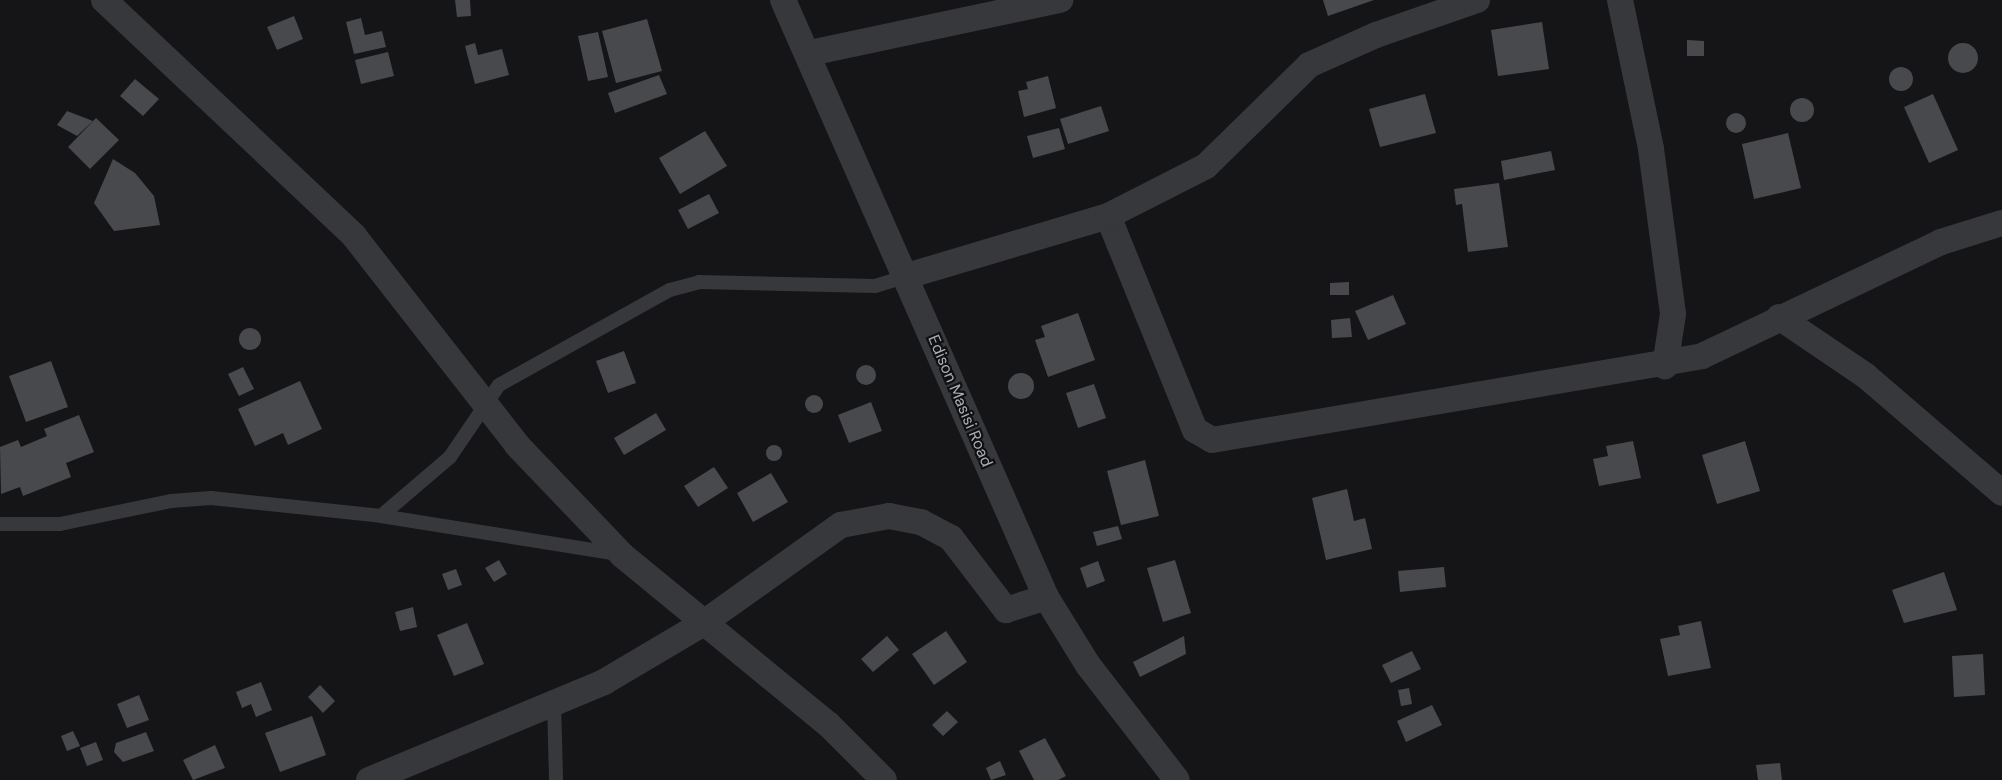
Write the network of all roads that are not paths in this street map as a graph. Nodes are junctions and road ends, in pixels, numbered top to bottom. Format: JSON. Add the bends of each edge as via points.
{"nodes":[{"id":1,"x":104,"y":0,"type":"edge"},
{"id":2,"x":783,"y":0,"type":"edge"},
{"id":3,"x":1060,"y":0,"type":"edge"},
{"id":4,"x":1477,"y":0,"type":"edge"},
{"id":5,"x":1620,"y":0,"type":"edge"},
{"id":6,"x":991,"y":8,"type":"edge"},
{"id":7,"x":810,"y":53,"type":"junction"},
{"id":8,"x":1108,"y":216,"type":"junction"},
{"id":9,"x":2002,"y":223,"type":"edge"},
{"id":10,"x":907,"y":276,"type":"junction"},
{"id":11,"x":1779,"y":317,"type":"junction"},
{"id":12,"x":1665,"y":366,"type":"junction"},
{"id":13,"x":484,"y":404,"type":"junction"},
{"id":14,"x":2002,"y":493,"type":"edge"},
{"id":15,"x":381,"y":516,"type":"junction"},
{"id":16,"x":0,"y":524,"type":"edge"},
{"id":17,"x":622,"y":555,"type":"junction"},
{"id":18,"x":1046,"y":597,"type":"junction"},
{"id":19,"x":702,"y":624,"type":"junction"},
{"id":20,"x":554,"y":702,"type":"junction"},
{"id":21,"x":369,"y":780,"type":"edge"},
{"id":22,"x":556,"y":780,"type":"edge"},
{"id":23,"x":884,"y":780,"type":"edge"},
{"id":24,"x":1177,"y":780,"type":"edge"}],
"edges":[{"from":1,"to":13,"type":"street","via":[[354,236]]},
{"from":2,"to":7,"type":"street","name":"Edison Masisi Road"},
{"from":3,"to":6,"type":"street"},
{"from":4,"to":8,"type":"street","via":[[1376,34],[1309,65],[1206,166]]},
{"from":5,"to":12,"type":"street","via":[[1651,149],[1673,314]]},
{"from":6,"to":7,"type":"street"},
{"from":7,"to":10,"type":"street","name":"Edison Masisi Road"},
{"from":8,"to":10,"type":"street"},
{"from":8,"to":12,"type":"street","via":[[1195,430],[1212,440]]},
{"from":9,"to":11,"type":"street","via":[[1941,242]]},
{"from":10,"to":13,"type":"lane","via":[[875,286],[699,282],[670,290],[498,385]]},
{"from":10,"to":18,"type":"street","name":"Edison Masisi Road"},
{"from":11,"to":12,"type":"street","via":[[1702,356]]},
{"from":11,"to":14,"type":"street","via":[[1866,376]]},
{"from":13,"to":15,"type":"lane","via":[[450,457]]},
{"from":13,"to":17,"type":"street"},
{"from":15,"to":16,"type":"lane","via":[[189,498],[60,524]]},
{"from":15,"to":17,"type":"lane"},
{"from":17,"to":19,"type":"street"},
{"from":18,"to":19,"type":"street","via":[[1006,610],[951,538],[921,522],[888,516],[841,525]]},
{"from":18,"to":24,"type":"street","name":"Edison Masisi Road","via":[[1088,665]]},
{"from":19,"to":20,"type":"street","via":[[604,682]]},
{"from":19,"to":23,"type":"street","via":[[828,724]]},
{"from":20,"to":21,"type":"street"},
{"from":20,"to":22,"type":"lane"}]}
